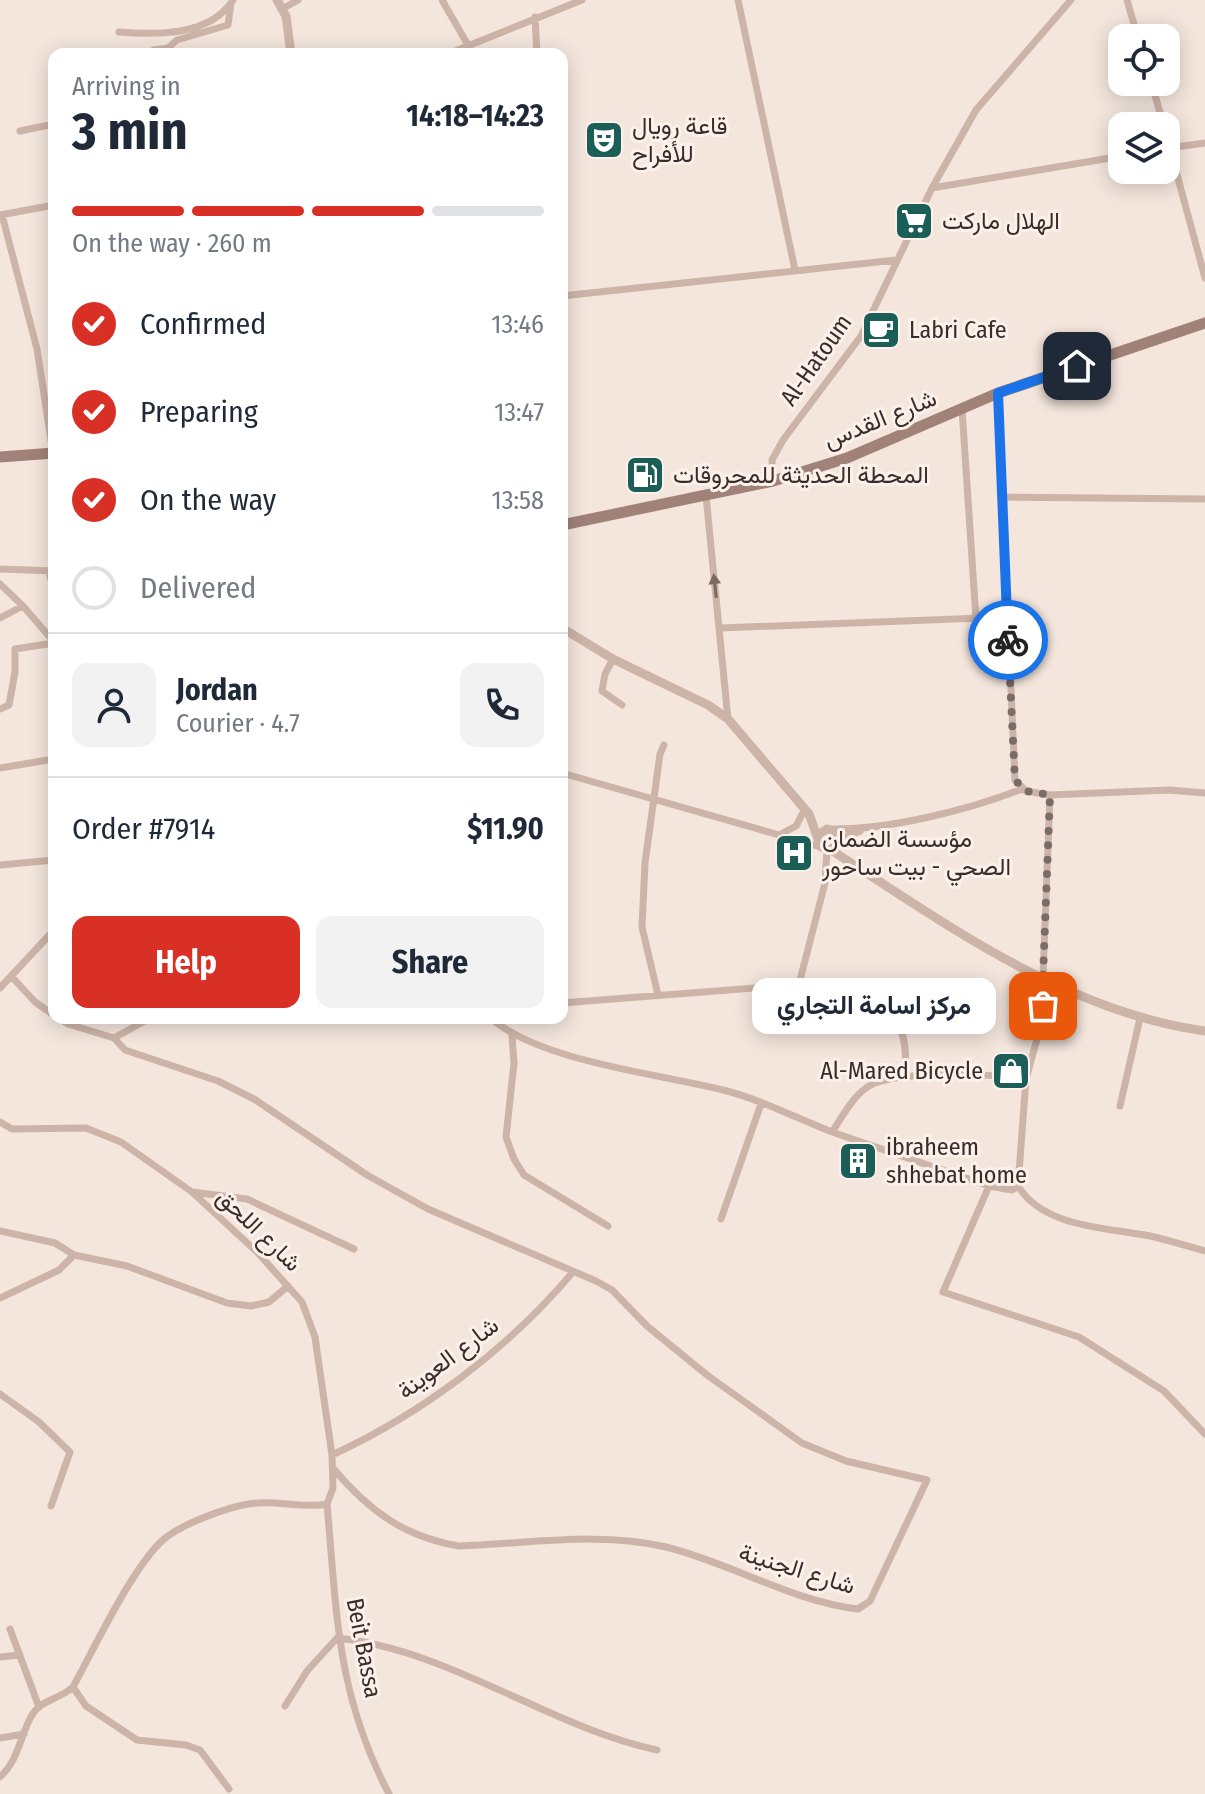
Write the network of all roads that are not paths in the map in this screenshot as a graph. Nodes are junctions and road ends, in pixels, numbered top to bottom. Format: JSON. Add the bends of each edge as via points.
{"nodes":[{"id":1,"x":298,"y":0,"type":"edge"},
{"id":2,"x":442,"y":0,"type":"edge"},
{"id":3,"x":582,"y":0,"type":"edge"},
{"id":4,"x":738,"y":0,"type":"edge"},
{"id":5,"x":1071,"y":0,"type":"edge"},
{"id":6,"x":1127,"y":0,"type":"edge"},
{"id":7,"x":232,"y":2,"type":"edge"},
{"id":8,"x":279,"y":4,"type":"edge"},
{"id":9,"x":535,"y":17,"type":"junction"},
{"id":10,"x":1134,"y":24,"type":"edge"},
{"id":11,"x":119,"y":32,"type":"dead end"},
{"id":12,"x":468,"y":45,"type":"junction"},
{"id":13,"x":168,"y":48,"type":"edge"},
{"id":14,"x":290,"y":48,"type":"edge"},
{"id":15,"x":461,"y":48,"type":"edge"},
{"id":16,"x":537,"y":48,"type":"edge"},
{"id":17,"x":48,"y":125,"type":"edge"},
{"id":18,"x":20,"y":131,"type":"dead end"},
{"id":19,"x":1205,"y":143,"type":"edge"},
{"id":20,"x":1180,"y":146,"type":"edge"},
{"id":21,"x":1108,"y":158,"type":"edge"},
{"id":22,"x":1178,"y":184,"type":"edge"},
{"id":23,"x":932,"y":188,"type":"junction"},
{"id":24,"x":48,"y":206,"type":"edge"},
{"id":25,"x":1,"y":215,"type":"edge"},
{"id":26,"x":896,"y":260,"type":"junction"},
{"id":27,"x":795,"y":270,"type":"junction"},
{"id":28,"x":1205,"y":278,"type":"edge"},
{"id":29,"x":568,"y":295,"type":"edge"},
{"id":30,"x":1205,"y":323,"type":"edge"},
{"id":31,"x":998,"y":393,"type":"junction"},
{"id":32,"x":48,"y":404,"type":"edge"},
{"id":33,"x":962,"y":409,"type":"junction"},
{"id":34,"x":48,"y":453,"type":"edge"},
{"id":35,"x":0,"y":457,"type":"edge"},
{"id":36,"x":773,"y":481,"type":"junction"},
{"id":37,"x":706,"y":496,"type":"junction"},
{"id":38,"x":1002,"y":497,"type":"junction"},
{"id":39,"x":1205,"y":499,"type":"edge"},
{"id":40,"x":568,"y":524,"type":"edge"},
{"id":41,"x":0,"y":569,"type":"edge"},
{"id":42,"x":48,"y":572,"type":"edge"},
{"id":43,"x":0,"y":584,"type":"edge"},
{"id":44,"x":23,"y":606,"type":"junction"},
{"id":45,"x":1007,"y":617,"type":"junction"},
{"id":46,"x":0,"y":618,"type":"edge"},
{"id":47,"x":976,"y":619,"type":"junction"},
{"id":48,"x":720,"y":628,"type":"junction"},
{"id":49,"x":568,"y":632,"type":"edge"},
{"id":50,"x":48,"y":635,"type":"edge"},
{"id":51,"x":48,"y":643,"type":"edge"},
{"id":52,"x":613,"y":659,"type":"junction"},
{"id":53,"x":725,"y":690,"type":"junction"},
{"id":54,"x":622,"y":705,"type":"dead end"},
{"id":55,"x":708,"y":705,"type":"junction"},
{"id":56,"x":0,"y":709,"type":"edge"},
{"id":57,"x":728,"y":719,"type":"junction"},
{"id":58,"x":664,"y":745,"type":"dead end"},
{"id":59,"x":48,"y":760,"type":"edge"},
{"id":60,"x":0,"y":768,"type":"edge"},
{"id":61,"x":568,"y":775,"type":"edge"},
{"id":62,"x":1022,"y":789,"type":"junction"},
{"id":63,"x":1205,"y":793,"type":"edge"},
{"id":64,"x":1050,"y":795,"type":"junction"},
{"id":65,"x":653,"y":799,"type":"junction"},
{"id":66,"x":807,"y":812,"type":"junction"},
{"id":67,"x":866,"y":828,"type":"junction"},
{"id":68,"x":831,"y":829,"type":"junction"},
{"id":69,"x":785,"y":834,"type":"junction"},
{"id":70,"x":819,"y":834,"type":"junction"},
{"id":71,"x":839,"y":840,"type":"junction"},
{"id":72,"x":827,"y":849,"type":"junction"},
{"id":73,"x":48,"y":861,"type":"edge"},
{"id":74,"x":0,"y":865,"type":"edge"},
{"id":75,"x":48,"y":937,"type":"edge"},
{"id":76,"x":12,"y":977,"type":"junction"},
{"id":77,"x":1048,"y":979,"type":"junction"},
{"id":78,"x":800,"y":980,"type":"junction"},
{"id":79,"x":0,"y":988,"type":"edge"},
{"id":80,"x":658,"y":995,"type":"junction"},
{"id":81,"x":568,"y":1002,"type":"edge"},
{"id":82,"x":48,"y":1010,"type":"edge"},
{"id":83,"x":1140,"y":1018,"type":"junction"},
{"id":84,"x":68,"y":1024,"type":"edge"},
{"id":85,"x":139,"y":1024,"type":"edge"},
{"id":86,"x":497,"y":1024,"type":"edge"},
{"id":87,"x":1205,"y":1031,"type":"edge"},
{"id":88,"x":512,"y":1036,"type":"junction"},
{"id":89,"x":114,"y":1038,"type":"junction"},
{"id":90,"x":906,"y":1075,"type":"junction"},
{"id":91,"x":1026,"y":1079,"type":"junction"},
{"id":92,"x":761,"y":1104,"type":"junction"},
{"id":93,"x":1120,"y":1106,"type":"dead end"},
{"id":94,"x":0,"y":1122,"type":"edge"},
{"id":95,"x":832,"y":1132,"type":"junction"},
{"id":96,"x":989,"y":1186,"type":"junction"},
{"id":97,"x":1018,"y":1186,"type":"junction"},
{"id":98,"x":192,"y":1192,"type":"junction"},
{"id":99,"x":721,"y":1219,"type":"dead end"},
{"id":100,"x":608,"y":1226,"type":"dead end"},
{"id":101,"x":0,"y":1231,"type":"edge"},
{"id":102,"x":354,"y":1249,"type":"dead end"},
{"id":103,"x":1205,"y":1251,"type":"edge"},
{"id":104,"x":74,"y":1255,"type":"junction"},
{"id":105,"x":573,"y":1272,"type":"junction"},
{"id":106,"x":288,"y":1286,"type":"junction"},
{"id":107,"x":0,"y":1298,"type":"edge"},
{"id":108,"x":0,"y":1394,"type":"edge"},
{"id":109,"x":1205,"y":1434,"type":"edge"},
{"id":110,"x":332,"y":1455,"type":"junction"},
{"id":111,"x":333,"y":1468,"type":"junction"},
{"id":112,"x":327,"y":1504,"type":"junction"},
{"id":113,"x":51,"y":1506,"type":"dead end"},
{"id":114,"x":10,"y":1629,"type":"dead end"},
{"id":115,"x":337,"y":1638,"type":"junction"},
{"id":116,"x":20,"y":1655,"type":"junction"},
{"id":117,"x":0,"y":1657,"type":"edge"},
{"id":118,"x":73,"y":1687,"type":"junction"},
{"id":119,"x":285,"y":1706,"type":"dead end"},
{"id":120,"x":39,"y":1707,"type":"junction"},
{"id":121,"x":24,"y":1734,"type":"junction"},
{"id":122,"x":0,"y":1738,"type":"edge"},
{"id":123,"x":657,"y":1750,"type":"dead end"},
{"id":124,"x":0,"y":1777,"type":"edge"},
{"id":125,"x":229,"y":1789,"type":"dead end"},
{"id":126,"x":389,"y":1794,"type":"edge"}],
"edges":[{"from":1,"to":8,"type":"street"},
{"from":2,"to":12,"type":"street"},
{"from":3,"to":9,"type":"street"},
{"from":4,"to":27,"type":"street"},
{"from":5,"to":23,"type":"street","name":"Al-Hatoum","via":[[992,88]]},
{"from":6,"to":10,"type":"street"},
{"from":7,"to":11,"type":"street","via":[[214,22],[194,28],[159,35]]},
{"from":7,"to":13,"type":"street","via":[[228,25],[177,40]]},
{"from":8,"to":14,"type":"street"},
{"from":9,"to":12,"type":"street"},
{"from":9,"to":16,"type":"street"},
{"from":12,"to":15,"type":"street"},
{"from":17,"to":18,"type":"street"},
{"from":19,"to":20,"type":"street"},
{"from":21,"to":23,"type":"street"},
{"from":22,"to":28,"type":"street"},
{"from":23,"to":26,"type":"street","name":"Al-Hatoum"},
{"from":24,"to":25,"type":"street"},
{"from":25,"to":32,"type":"street"},
{"from":26,"to":27,"type":"street"},
{"from":26,"to":36,"type":"street","name":"Al-Hatoum","via":[[861,336],[783,440],[772,460]]},
{"from":27,"to":29,"type":"street"},
{"from":30,"to":31,"type":"main road","name":"شارع القدس"},
{"from":31,"to":33,"type":"main road","name":"شارع القدس"},
{"from":31,"to":38,"type":"street"},
{"from":33,"to":36,"type":"main road","name":"شارع القدس","via":[[847,458]]},
{"from":33,"to":47,"type":"street"},
{"from":34,"to":35,"type":"main road"},
{"from":36,"to":37,"type":"main road","name":"شارع القدس"},
{"from":37,"to":40,"type":"main road","name":"شارع القدس"},
{"from":48,"to":37,"type":"street","one_way":true},
{"from":38,"to":39,"type":"street"},
{"from":38,"to":45,"type":"street"},
{"from":41,"to":42,"type":"street"},
{"from":43,"to":44,"type":"street"},
{"from":44,"to":46,"type":"street"},
{"from":44,"to":50,"type":"street"},
{"from":45,"to":47,"type":"street"},
{"from":45,"to":62,"type":"street","via":[[1013,763]]},
{"from":47,"to":48,"type":"street"},
{"from":48,"to":53,"type":"street"},
{"from":49,"to":52,"type":"street"},
{"from":51,"to":56,"type":"street","via":[[15,649],[9,705]]},
{"from":52,"to":54,"type":"street","via":[[602,691]]},
{"from":52,"to":55,"type":"street"},
{"from":53,"to":55,"type":"street","via":[[718,702]]},
{"from":53,"to":57,"type":"street"},
{"from":55,"to":57,"type":"street"},
{"from":57,"to":66,"type":"street"},
{"from":58,"to":65,"type":"street"},
{"from":59,"to":60,"type":"street"},
{"from":61,"to":65,"type":"street"},
{"from":62,"to":64,"type":"street"},
{"from":62,"to":67,"type":"street"},
{"from":63,"to":64,"type":"street"},
{"from":64,"to":77,"type":"street"},
{"from":65,"to":69,"type":"street"},
{"from":65,"to":80,"type":"street","via":[[642,927]]},
{"from":66,"to":68,"type":"street"},
{"from":66,"to":69,"type":"street"},
{"from":66,"to":70,"type":"street"},
{"from":67,"to":68,"type":"street"},
{"from":67,"to":71,"type":"street"},
{"from":68,"to":70,"type":"street"},
{"from":68,"to":71,"type":"street"},
{"from":69,"to":70,"type":"street"},
{"from":69,"to":72,"type":"street"},
{"from":70,"to":72,"type":"street"},
{"from":71,"to":72,"type":"street"},
{"from":72,"to":77,"type":"street","via":[[979,945]]},
{"from":72,"to":78,"type":"street","via":[[825,883]]},
{"from":73,"to":74,"type":"street"},
{"from":75,"to":76,"type":"street"},
{"from":76,"to":79,"type":"street"},
{"from":76,"to":82,"type":"street"},
{"from":77,"to":83,"type":"street"},
{"from":77,"to":91,"type":"street"},
{"from":78,"to":80,"type":"street","via":[[793,985]]},
{"from":78,"to":90,"type":"street","via":[[895,1020],[904,1043]]},
{"from":80,"to":81,"type":"street"},
{"from":83,"to":87,"type":"street"},
{"from":83,"to":93,"type":"street"},
{"from":84,"to":89,"type":"street"},
{"from":85,"to":89,"type":"street"},
{"from":86,"to":88,"type":"street"},
{"from":88,"to":92,"type":"street"},
{"from":88,"to":100,"type":"street","via":[[506,1137],[514,1159],[524,1175]]},
{"from":89,"to":105,"type":"street","via":[[125,1050],[218,1081],[254,1099],[428,1209]]},
{"from":90,"to":91,"type":"street"},
{"from":90,"to":95,"type":"street","via":[[868,1085]]},
{"from":91,"to":97,"type":"street"},
{"from":92,"to":95,"type":"street"},
{"from":92,"to":99,"type":"street"},
{"from":94,"to":98,"type":"street","name":"شارع اللحق","via":[[12,1129],[86,1128],[121,1142]]},
{"from":95,"to":96,"type":"street"},
{"from":96,"to":97,"type":"street"},
{"from":96,"to":109,"type":"street","via":[[943,1292],[1079,1337],[1164,1391]]},
{"from":97,"to":103,"type":"street","via":[[1028,1202],[1051,1214]]},
{"from":98,"to":102,"type":"street","via":[[247,1199]]},
{"from":98,"to":106,"type":"street","name":"شارع اللحق"},
{"from":101,"to":104,"type":"street","via":[[55,1243]]},
{"from":104,"to":106,"type":"street","via":[[127,1266],[227,1303],[269,1302]]},
{"from":104,"to":107,"type":"street","via":[[59,1270]]},
{"from":105,"to":110,"type":"street","name":"شارع العوينة","via":[[533,1316],[463,1377],[381,1432]]},
{"from":105,"to":111,"type":"street","name":"شارع الجنينة","via":[[612,1290],[676,1351],[802,1443],[846,1461],[927,1480],[870,1601],[858,1609],[838,1607],[668,1548],[629,1540],[459,1546],[432,1542],[387,1521]]},
{"from":106,"to":110,"type":"street","name":"شارع اللحق","via":[[309,1315],[315,1337]]},
{"from":108,"to":113,"type":"street","via":[[70,1452]]},
{"from":110,"to":111,"type":"street","name":"شارع اللحق"},
{"from":111,"to":112,"type":"street","name":"شارع اللحق"},
{"from":112,"to":115,"type":"street","name":"Beit Bassa"},
{"from":112,"to":118,"type":"street","via":[[244,1505],[168,1536],[149,1554]]},
{"from":114,"to":116,"type":"street"},
{"from":115,"to":119,"type":"street"},
{"from":115,"to":123,"type":"street","via":[[431,1663],[594,1731]]},
{"from":115,"to":126,"type":"street","name":"Beit Bassa","via":[[364,1741]]},
{"from":116,"to":117,"type":"street"},
{"from":116,"to":120,"type":"street"},
{"from":118,"to":120,"type":"street"},
{"from":118,"to":125,"type":"street","via":[[86,1706],[137,1740],[200,1750]]},
{"from":120,"to":121,"type":"street"},
{"from":121,"to":122,"type":"street"},
{"from":121,"to":124,"type":"street"}]}
